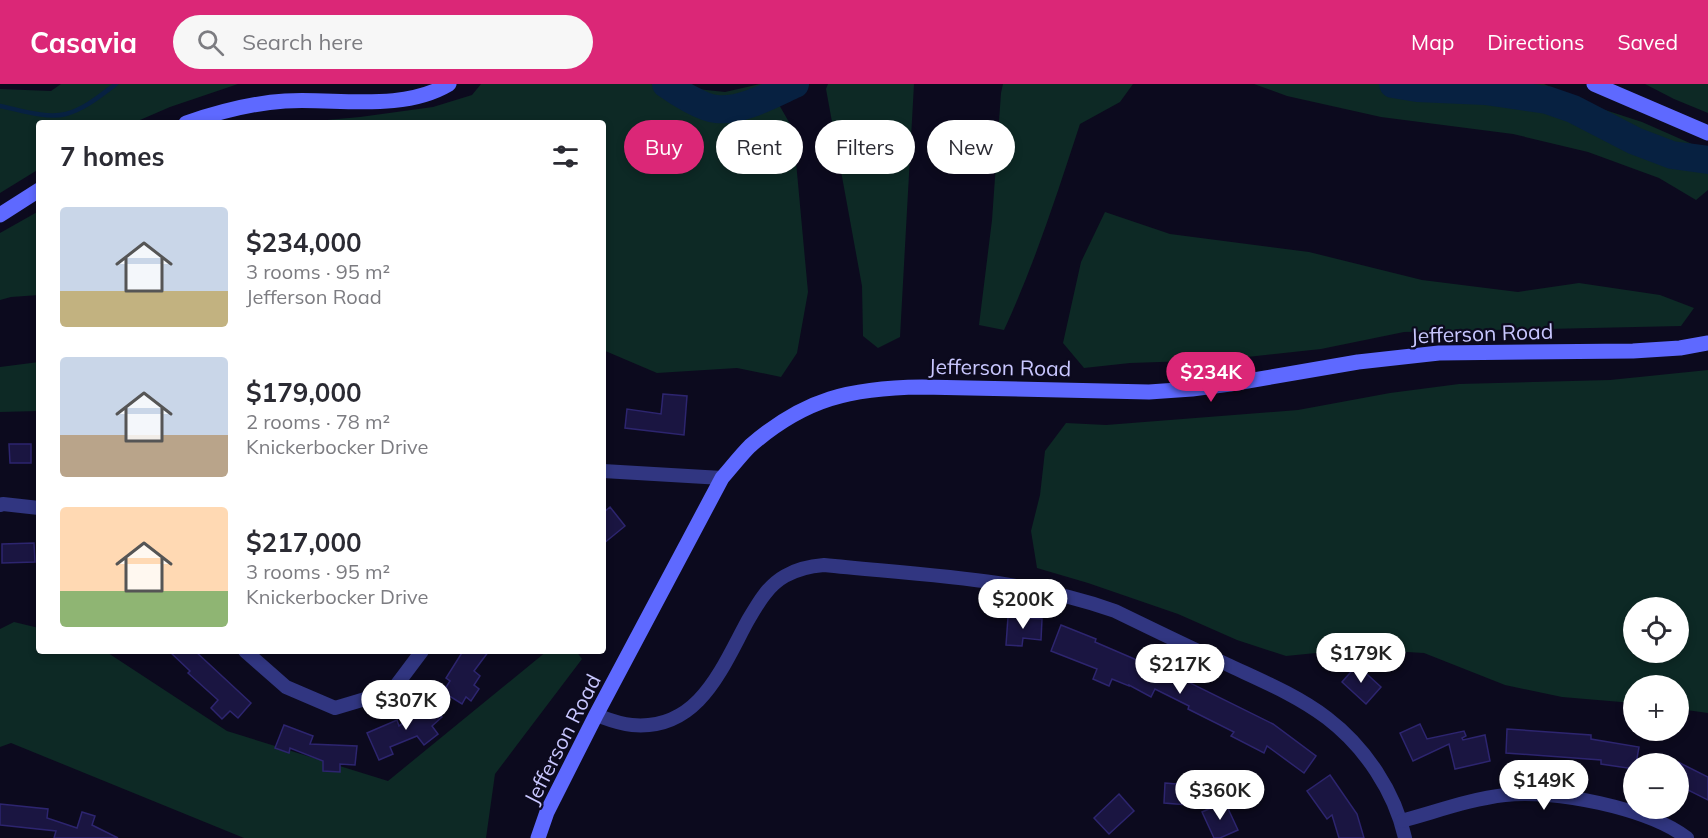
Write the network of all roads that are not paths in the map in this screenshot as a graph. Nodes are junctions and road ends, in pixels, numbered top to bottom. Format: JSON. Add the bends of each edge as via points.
{"nodes":[{"id":1,"x":449,"y":84,"type":"edge"},
{"id":2,"x":1594,"y":84,"type":"edge"},
{"id":3,"x":196,"y":120,"type":"edge"},
{"id":4,"x":1708,"y":134,"type":"edge"},
{"id":5,"x":36,"y":192,"type":"edge"},
{"id":6,"x":0,"y":214,"type":"edge"},
{"id":7,"x":1708,"y":343,"type":"edge"},
{"id":8,"x":606,"y":471,"type":"edge"},
{"id":9,"x":722,"y":478,"type":"junction"},
{"id":10,"x":0,"y":505,"type":"edge"},
{"id":11,"x":36,"y":508,"type":"edge"},
{"id":12,"x":248,"y":654,"type":"edge"},
{"id":13,"x":420,"y":654,"type":"edge"},
{"id":14,"x":596,"y":716,"type":"junction"},
{"id":15,"x":1401,"y":821,"type":"junction"},
{"id":16,"x":538,"y":838,"type":"edge"},
{"id":17,"x":1405,"y":838,"type":"edge"},
{"id":18,"x":1687,"y":838,"type":"edge"}],
"edges":[{"from":1,"to":3,"type":"street","via":[[413,98],[262,104]]},
{"from":2,"to":4,"type":"street"},
{"from":5,"to":6,"type":"street"},
{"from":7,"to":9,"type":"street","name":"Jefferson Road","via":[[1633,351],[1439,353],[1149,392],[888,387],[826,399],[799,411],[748,448]]},
{"from":8,"to":9,"type":"street"},
{"from":9,"to":14,"type":"street","name":"Jefferson Road"},
{"from":10,"to":11,"type":"street"},
{"from":12,"to":13,"type":"street","via":[[286,687],[335,708],[392,692]]},
{"from":14,"to":15,"type":"street","via":[[641,726],[668,720],[693,706],[713,684],[764,595],[792,572],[824,565],[993,581],[1115,611],[1312,708],[1341,730],[1364,755],[1383,782]]},
{"from":14,"to":16,"type":"street","name":"Jefferson Road","via":[[547,812]]},
{"from":15,"to":17,"type":"street"},
{"from":15,"to":18,"type":"street","via":[[1496,797],[1539,795],[1634,812]]}]}
